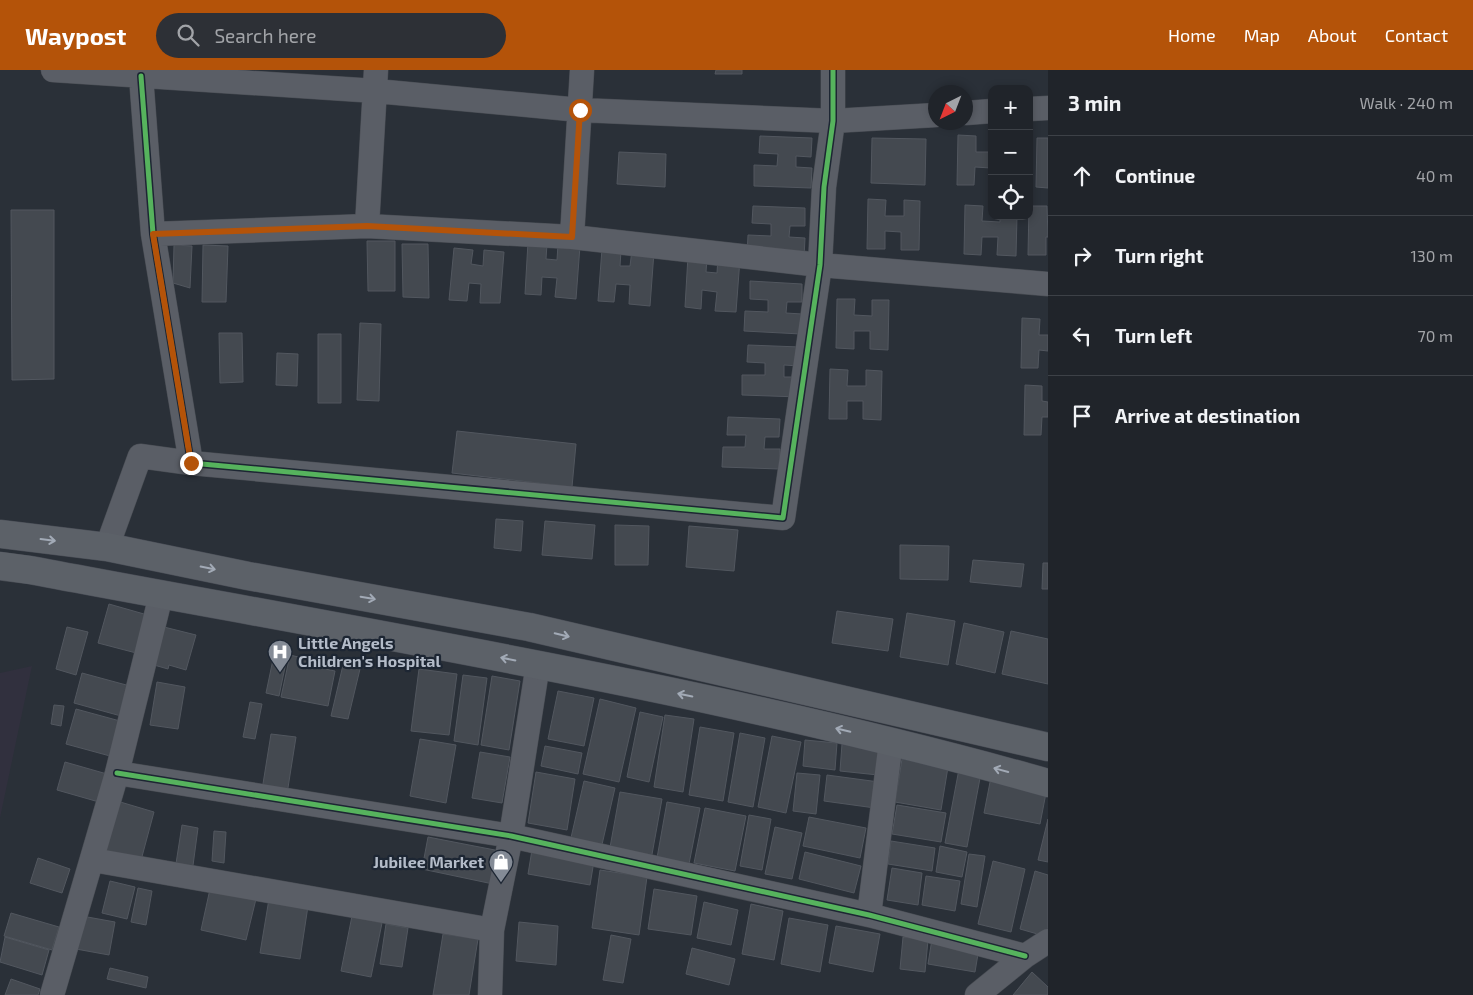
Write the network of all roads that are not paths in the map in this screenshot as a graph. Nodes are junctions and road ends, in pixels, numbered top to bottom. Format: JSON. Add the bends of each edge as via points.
{"nodes":[{"id":1,"x":53,"y":70,"type":"edge"},
{"id":2,"x":582,"y":70,"type":"edge"},
{"id":3,"x":834,"y":70,"type":"edge"},
{"id":4,"x":140,"y":76,"type":"junction"},
{"id":5,"x":376,"y":80,"type":"edge"},
{"id":6,"x":1048,"y":108,"type":"edge"},
{"id":7,"x":1033,"y":109,"type":"edge"},
{"id":8,"x":580,"y":110,"type":"junction"},
{"id":9,"x":988,"y":111,"type":"edge"},
{"id":10,"x":973,"y":112,"type":"edge"},
{"id":11,"x":928,"y":115,"type":"edge"},
{"id":12,"x":833,"y":121,"type":"junction"},
{"id":13,"x":367,"y":226,"type":"junction"},
{"id":14,"x":153,"y":234,"type":"junction"},
{"id":15,"x":572,"y":237,"type":"junction"},
{"id":16,"x":820,"y":265,"type":"junction"},
{"id":17,"x":1048,"y":284,"type":"edge"},
{"id":18,"x":191,"y":463,"type":"junction"},
{"id":19,"x":0,"y":534,"type":"edge"},
{"id":20,"x":107,"y":547,"type":"junction"},
{"id":21,"x":0,"y":566,"type":"edge"},
{"id":22,"x":161,"y":594,"type":"junction"},
{"id":23,"x":538,"y":664,"type":"junction"},
{"id":24,"x":891,"y":741,"type":"junction"},
{"id":25,"x":1048,"y":747,"type":"edge"},
{"id":26,"x":117,"y":774,"type":"junction"},
{"id":27,"x":1048,"y":783,"type":"edge"},
{"id":28,"x":510,"y":836,"type":"junction"},
{"id":29,"x":93,"y":860,"type":"junction"},
{"id":30,"x":869,"y":916,"type":"junction"},
{"id":31,"x":492,"y":930,"type":"junction"},
{"id":32,"x":1048,"y":941,"type":"edge"},
{"id":33,"x":1025,"y":956,"type":"junction"},
{"id":34,"x":52,"y":995,"type":"edge"},
{"id":35,"x":490,"y":995,"type":"edge"},
{"id":36,"x":977,"y":995,"type":"edge"}],
"edges":[{"from":1,"to":4,"type":"street"},
{"from":2,"to":8,"type":"street"},
{"from":3,"to":12,"type":"street"},
{"from":4,"to":5,"type":"street"},
{"from":4,"to":14,"type":"street"},
{"from":5,"to":8,"type":"street"},
{"from":5,"to":13,"type":"street"},
{"from":6,"to":7,"type":"street"},
{"from":8,"to":12,"type":"street"},
{"from":8,"to":15,"type":"street"},
{"from":9,"to":10,"type":"street"},
{"from":11,"to":12,"type":"street"},
{"from":12,"to":16,"type":"street","via":[[824,188]]},
{"from":13,"to":14,"type":"street"},
{"from":13,"to":15,"type":"street"},
{"from":14,"to":18,"type":"street"},
{"from":15,"to":16,"type":"street"},
{"from":16,"to":17,"type":"street"},
{"from":16,"to":18,"type":"street","via":[[783,518]]},
{"from":18,"to":20,"type":"street","via":[[140,456]]},
{"from":19,"to":20,"type":"main road","one_way":true},
{"from":20,"to":25,"type":"main road","one_way":true,"via":[[529,627]]},
{"from":21,"to":22,"type":"main road"},
{"from":23,"to":22,"type":"main road","one_way":true},
{"from":22,"to":26,"type":"street"},
{"from":24,"to":23,"type":"main road","one_way":true},
{"from":23,"to":28,"type":"street"},
{"from":27,"to":24,"type":"main road","one_way":true},
{"from":24,"to":30,"type":"street"},
{"from":26,"to":28,"type":"street"},
{"from":26,"to":29,"type":"street"},
{"from":28,"to":30,"type":"street"},
{"from":28,"to":31,"type":"street"},
{"from":29,"to":31,"type":"street"},
{"from":29,"to":34,"type":"street"},
{"from":30,"to":33,"type":"street"},
{"from":31,"to":35,"type":"street"},
{"from":32,"to":33,"type":"street"},
{"from":33,"to":36,"type":"street"}]}
